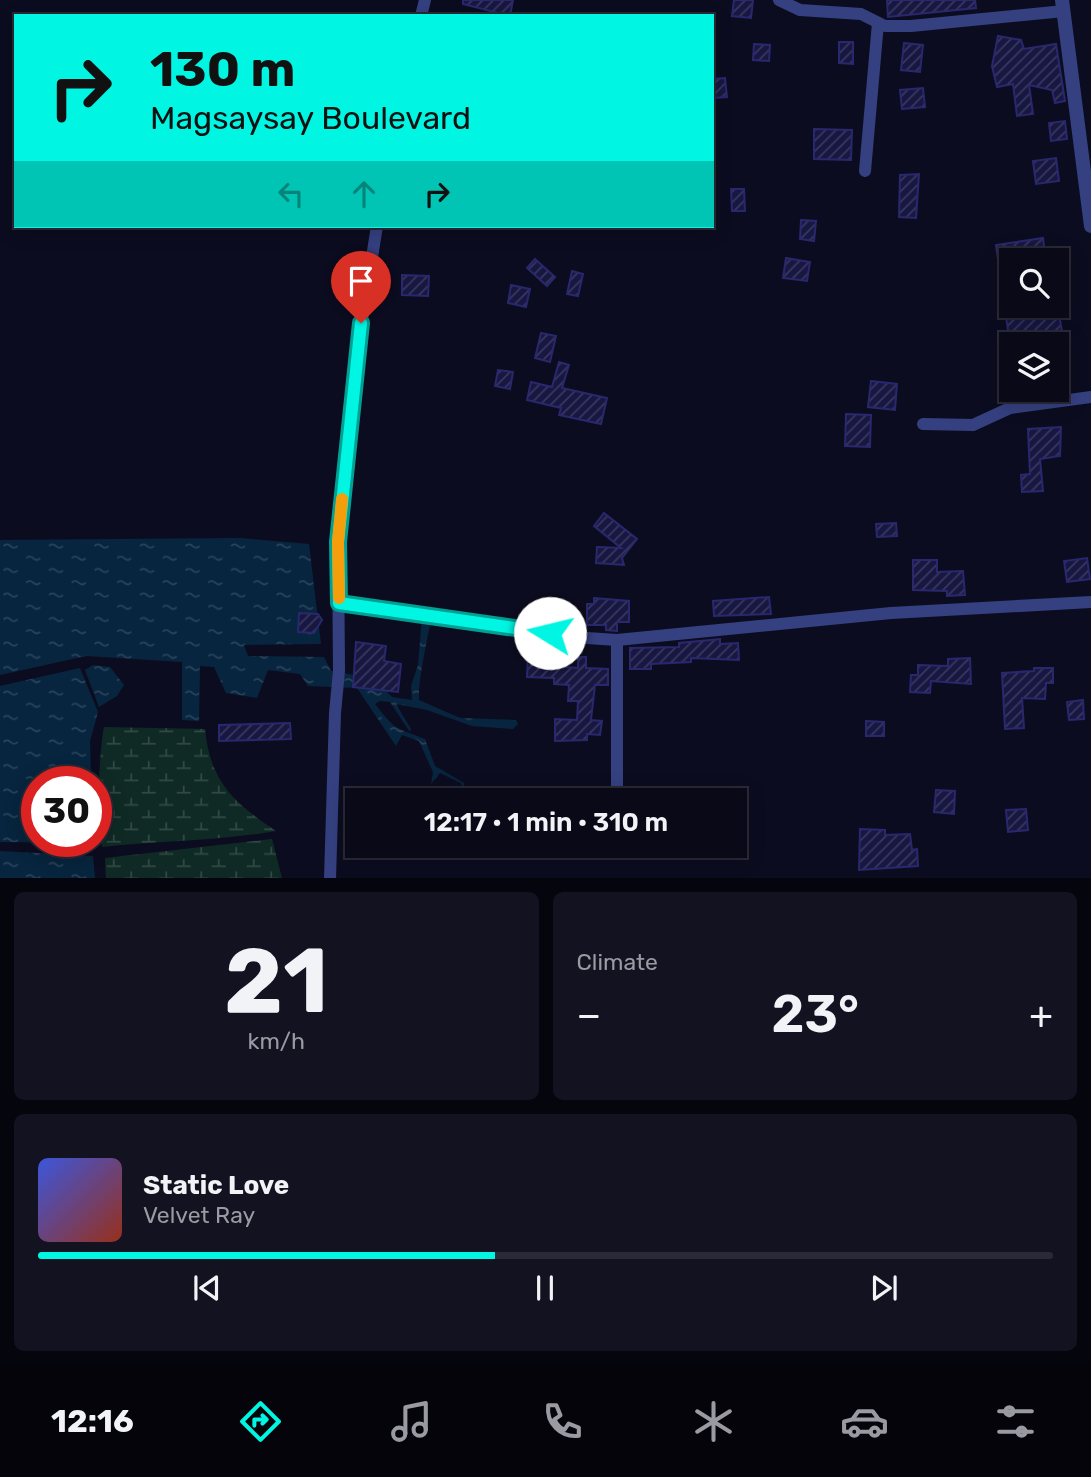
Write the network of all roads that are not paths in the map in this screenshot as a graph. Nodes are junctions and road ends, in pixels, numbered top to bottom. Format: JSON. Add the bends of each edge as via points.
{"nodes":[{"id":1,"x":779,"y":0,"type":"edge"},
{"id":2,"x":1063,"y":5,"type":"edge"},
{"id":3,"x":878,"y":23,"type":"junction"},
{"id":4,"x":865,"y":171,"type":"dead end"},
{"id":5,"x":1089,"y":190,"type":"edge"},
{"id":6,"x":1091,"y":226,"type":"edge"},
{"id":7,"x":377,"y":228,"type":"edge"},
{"id":8,"x":1091,"y":397,"type":"edge"},
{"id":9,"x":923,"y":424,"type":"dead end"},
{"id":10,"x":1091,"y":602,"type":"edge"},
{"id":11,"x":339,"y":603,"type":"junction"},
{"id":12,"x":617,"y":640,"type":"junction"},
{"id":13,"x":617,"y":788,"type":"edge"},
{"id":14,"x":330,"y":878,"type":"edge"}],
"edges":[{"from":1,"to":3,"type":"street","via":[[800,10],[861,14]]},
{"from":2,"to":3,"type":"street","via":[[911,26]]},
{"from":2,"to":5,"type":"street"},
{"from":3,"to":4,"type":"street"},
{"from":5,"to":6,"type":"street"},
{"from":7,"to":11,"type":"street","via":[[352,388],[338,542]]},
{"from":8,"to":9,"type":"street","via":[[1010,408],[973,425]]},
{"from":10,"to":12,"type":"street","via":[[891,613]]},
{"from":11,"to":12,"type":"street"},
{"from":11,"to":14,"type":"street"},
{"from":12,"to":13,"type":"street"}]}
